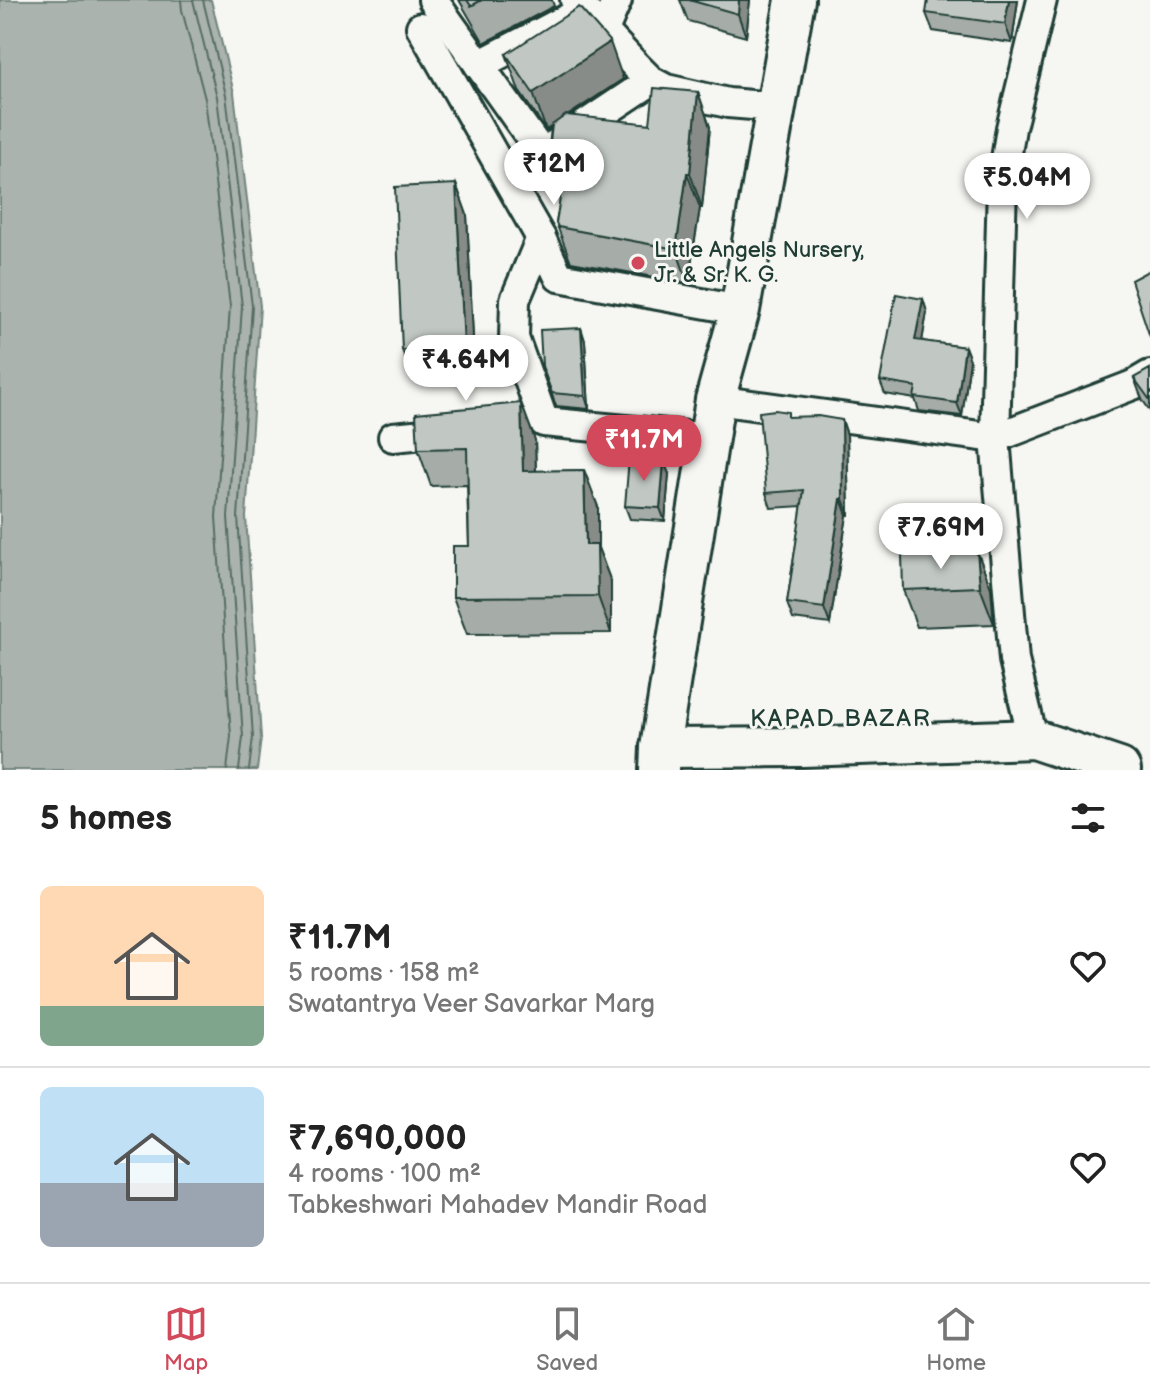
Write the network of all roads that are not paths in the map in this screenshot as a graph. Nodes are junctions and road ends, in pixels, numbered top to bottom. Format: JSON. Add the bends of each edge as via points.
{"nodes":[{"id":1,"x":433,"y":0,"type":"edge"},
{"id":2,"x":617,"y":0,"type":"edge"},
{"id":3,"x":795,"y":0,"type":"edge"},
{"id":4,"x":1042,"y":0,"type":"edge"},
{"id":5,"x":579,"y":5,"type":"edge"},
{"id":6,"x":421,"y":27,"type":"dead end"},
{"id":7,"x":604,"y":30,"type":"junction"},
{"id":8,"x":479,"y":65,"type":"junction"},
{"id":9,"x":651,"y":81,"type":"junction"},
{"id":10,"x":776,"y":107,"type":"junction"},
{"id":11,"x":541,"y":238,"type":"junction"},
{"id":12,"x":740,"y":310,"type":"junction"},
{"id":13,"x":1150,"y":375,"type":"edge"},
{"id":14,"x":715,"y":400,"type":"junction"},
{"id":15,"x":544,"y":422,"type":"junction"},
{"id":16,"x":513,"y":425,"type":"edge"},
{"id":17,"x":483,"y":428,"type":"edge"},
{"id":18,"x":393,"y":437,"type":"dead end"},
{"id":19,"x":708,"y":438,"type":"junction"},
{"id":20,"x":995,"y":438,"type":"junction"},
{"id":21,"x":1033,"y":739,"type":"junction"},
{"id":22,"x":659,"y":759,"type":"edge"},
{"id":23,"x":1131,"y":763,"type":"edge"}],
"edges":[{"from":1,"to":8,"type":"street"},
{"from":2,"to":7,"type":"street"},
{"from":3,"to":10,"type":"street"},
{"from":4,"to":20,"type":"street","via":[[1002,184]]},
{"from":5,"to":7,"type":"street"},
{"from":5,"to":8,"type":"street"},
{"from":6,"to":11,"type":"street"},
{"from":7,"to":9,"type":"street"},
{"from":8,"to":9,"type":"street","via":[[543,150]]},
{"from":9,"to":10,"type":"street","via":[[728,103]]},
{"from":10,"to":12,"type":"street"},
{"from":11,"to":12,"type":"street","via":[[559,277]]},
{"from":11,"to":15,"type":"street","via":[[515,300],[514,338]]},
{"from":12,"to":14,"type":"street"},
{"from":13,"to":20,"type":"street"},
{"from":14,"to":19,"type":"street"},
{"from":14,"to":20,"type":"street"},
{"from":15,"to":16,"type":"street"},
{"from":15,"to":19,"type":"street"},
{"from":17,"to":18,"type":"street"},
{"from":19,"to":22,"type":"street"},
{"from":20,"to":21,"type":"street","via":[[1014,660]]},
{"from":21,"to":22,"type":"street","via":[[802,747]]},
{"from":21,"to":23,"type":"street"}]}
